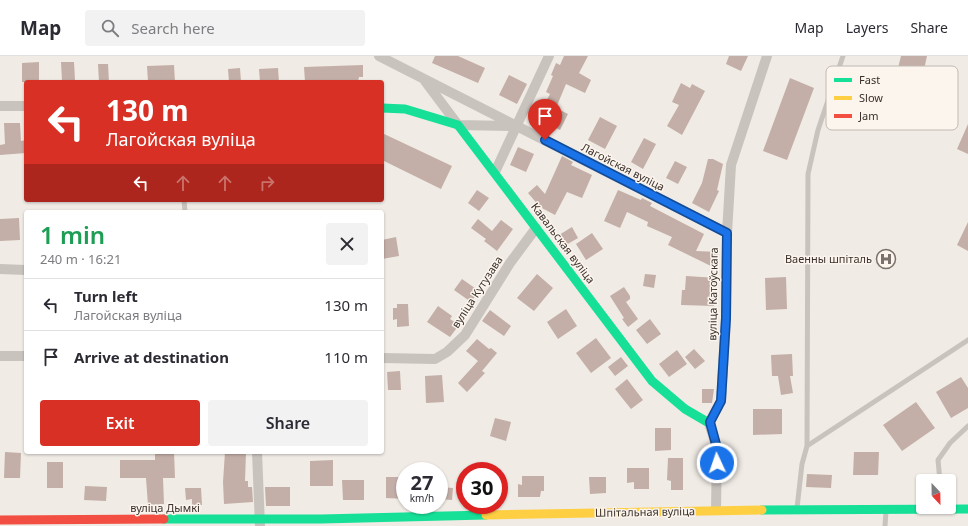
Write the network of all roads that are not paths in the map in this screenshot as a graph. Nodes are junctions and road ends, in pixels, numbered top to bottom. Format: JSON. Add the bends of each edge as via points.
{"nodes":[{"id":1,"x":380,"y":56,"type":"edge"},
{"id":2,"x":549,"y":56,"type":"edge"},
{"id":3,"x":767,"y":56,"type":"edge"},
{"id":4,"x":843,"y":56,"type":"edge"},
{"id":5,"x":840,"y":66,"type":"edge"},
{"id":6,"x":422,"y":78,"type":"junction"},
{"id":7,"x":0,"y":106,"type":"edge"},
{"id":8,"x":24,"y":106,"type":"edge"},
{"id":9,"x":826,"y":106,"type":"edge"},
{"id":10,"x":384,"y":108,"type":"edge"},
{"id":11,"x":458,"y":125,"type":"junction"},
{"id":12,"x":517,"y":126,"type":"junction"},
{"id":13,"x":495,"y":172,"type":"junction"},
{"id":14,"x":536,"y":228,"type":"junction"},
{"id":15,"x":727,"y":233,"type":"junction"},
{"id":16,"x":0,"y":269,"type":"edge"},
{"id":17,"x":24,"y":270,"type":"edge"},
{"id":18,"x":968,"y":340,"type":"edge"},
{"id":19,"x":0,"y":356,"type":"edge"},
{"id":20,"x":24,"y":356,"type":"edge"},
{"id":21,"x":384,"y":358,"type":"edge"},
{"id":22,"x":710,"y":422,"type":"junction"},
{"id":23,"x":968,"y":426,"type":"edge"},
{"id":24,"x":807,"y":446,"type":"junction"},
{"id":25,"x":257,"y":454,"type":"edge"},
{"id":26,"x":939,"y":474,"type":"edge"},
{"id":27,"x":916,"y":509,"type":"edge"},
{"id":28,"x":956,"y":509,"type":"edge"},
{"id":29,"x":968,"y":509,"type":"edge"},
{"id":30,"x":716,"y":510,"type":"junction"},
{"id":31,"x":887,"y":510,"type":"junction"},
{"id":32,"x":797,"y":511,"type":"junction"},
{"id":33,"x":0,"y":520,"type":"edge"},
{"id":34,"x":260,"y":523,"type":"edge"},
{"id":35,"x":323,"y":523,"type":"edge"},
{"id":36,"x":885,"y":526,"type":"edge"}],
"edges":[{"from":1,"to":6,"type":"street","name":"Лагойская вуліца"},
{"from":2,"to":12,"type":"street"},
{"from":3,"to":15,"type":"street","name":"вуліца Катоўскага","via":[[731,165]]},
{"from":4,"to":5,"type":"lane"},
{"from":6,"to":11,"type":"street"},
{"from":6,"to":12,"type":"street","name":"Лагойская вуліца"},
{"from":7,"to":8,"type":"street"},
{"from":9,"to":24,"type":"lane","via":[[808,174]]},
{"from":10,"to":11,"type":"main road","via":[[404,109]]},
{"from":11,"to":12,"type":"street"},
{"from":11,"to":13,"type":"main road","name":"Кавальская вуліца"},
{"from":12,"to":13,"type":"street"},
{"from":12,"to":15,"type":"street","name":"Лагойская вуліца"},
{"from":13,"to":14,"type":"main road","name":"Кавальская вуліца"},
{"from":14,"to":21,"type":"street","name":"вуліца Кутузава","via":[[510,263],[465,335],[447,352],[435,359]]},
{"from":14,"to":22,"type":"main road","name":"Кавальская вуліца","via":[[652,381],[685,409]]},
{"from":15,"to":22,"type":"street","name":"вуліца Катоўскага","via":[[726,318],[721,401]]},
{"from":16,"to":17,"type":"street"},
{"from":18,"to":24,"type":"lane"},
{"from":19,"to":20,"type":"street"},
{"from":22,"to":30,"type":"street","via":[[717,448]]},
{"from":23,"to":26,"type":"lane","via":[[950,443],[938,460]]},
{"from":24,"to":32,"type":"lane","via":[[800,477]]},
{"from":25,"to":34,"type":"street"},
{"from":27,"to":31,"type":"main road","name":"Шпітальная вуліца"},
{"from":28,"to":29,"type":"main road","name":"Шпітальная вуліца"},
{"from":30,"to":32,"type":"main road","name":"Шпітальная вуліца"},
{"from":30,"to":35,"type":"main road","name":"Шпітальная вуліца"},
{"from":31,"to":32,"type":"main road","name":"Шпітальная вуліца"},
{"from":31,"to":36,"type":"lane"},
{"from":33,"to":34,"type":"main road","name":"вуліца Дымкі"},
{"from":34,"to":35,"type":"main road","name":"вуліца Дымкі"}]}
